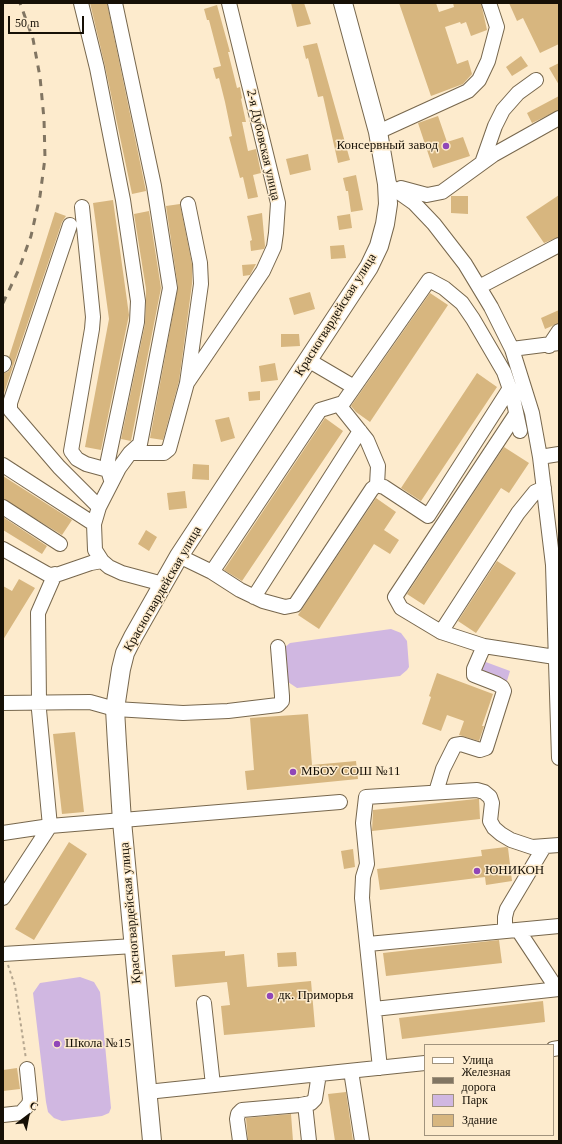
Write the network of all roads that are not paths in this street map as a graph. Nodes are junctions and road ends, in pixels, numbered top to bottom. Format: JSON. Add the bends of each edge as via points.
{"nodes":[{"id":1,"x":81,"y":3,"type":"edge"},
{"id":2,"x":116,"y":3,"type":"edge"},
{"id":3,"x":229,"y":3,"type":"edge"},
{"id":4,"x":343,"y":3,"type":"edge"},
{"id":5,"x":489,"y":3,"type":"edge"},
{"id":6,"x":536,"y":80,"type":"dead end"},
{"id":7,"x":559,"y":118,"type":"edge"},
{"id":8,"x":378,"y":132,"type":"junction"},
{"id":9,"x":482,"y":163,"type":"junction"},
{"id":10,"x":387,"y":184,"type":"junction"},
{"id":11,"x":188,"y":204,"type":"dead end"},
{"id":12,"x":82,"y":207,"type":"dead end"},
{"id":13,"x":70,"y":225,"type":"dead end"},
{"id":14,"x":559,"y":245,"type":"edge"},
{"id":15,"x":479,"y":287,"type":"junction"},
{"id":16,"x":491,"y":307,"type":"junction"},
{"id":17,"x":473,"y":319,"type":"junction"},
{"id":18,"x":559,"y":331,"type":"edge"},
{"id":19,"x":554,"y":344,"type":"edge"},
{"id":20,"x":512,"y":349,"type":"junction"},
{"id":21,"x":308,"y":360,"type":"junction"},
{"id":22,"x":187,"y":383,"type":"junction"},
{"id":23,"x":354,"y":387,"type":"junction"},
{"id":24,"x":510,"y":388,"type":"junction"},
{"id":25,"x":6,"y":402,"type":"edge"},
{"id":26,"x":339,"y":405,"type":"junction"},
{"id":27,"x":516,"y":414,"type":"junction"},
{"id":28,"x":360,"y":431,"type":"junction"},
{"id":29,"x":520,"y":431,"type":"dead end"},
{"id":30,"x":130,"y":453,"type":"junction"},
{"id":31,"x":559,"y":454,"type":"edge"},
{"id":32,"x":540,"y":457,"type":"junction"},
{"id":33,"x":3,"y":465,"type":"edge"},
{"id":34,"x":110,"y":475,"type":"junction"},
{"id":35,"x":377,"y":485,"type":"junction"},
{"id":36,"x":544,"y":488,"type":"junction"},
{"id":37,"x":3,"y":507,"type":"edge"},
{"id":38,"x":99,"y":507,"type":"junction"},
{"id":39,"x":94,"y":524,"type":"junction"},
{"id":40,"x":554,"y":526,"type":"edge"},
{"id":41,"x":60,"y":544,"type":"dead end"},
{"id":42,"x":3,"y":548,"type":"edge"},
{"id":43,"x":180,"y":556,"type":"junction"},
{"id":44,"x":102,"y":562,"type":"junction"},
{"id":45,"x":556,"y":565,"type":"edge"},
{"id":46,"x":212,"y":572,"type":"junction"},
{"id":47,"x":55,"y":574,"type":"junction"},
{"id":48,"x":163,"y":584,"type":"junction"},
{"id":49,"x":254,"y":596,"type":"junction"},
{"id":50,"x":441,"y":632,"type":"junction"},
{"id":51,"x":484,"y":646,"type":"junction"},
{"id":52,"x":278,"y":647,"type":"dead end"},
{"id":53,"x":555,"y":657,"type":"junction"},
{"id":54,"x":3,"y":703,"type":"edge"},
{"id":55,"x":39,"y":706,"type":"junction"},
{"id":56,"x":115,"y":709,"type":"junction"},
{"id":57,"x":559,"y":758,"type":"edge"},
{"id":58,"x":436,"y":792,"type":"junction"},
{"id":59,"x":340,"y":802,"type":"dead end"},
{"id":60,"x":122,"y":821,"type":"junction"},
{"id":61,"x":50,"y":826,"type":"junction"},
{"id":62,"x":3,"y":832,"type":"edge"},
{"id":63,"x":559,"y":845,"type":"edge"},
{"id":64,"x":544,"y":847,"type":"junction"},
{"id":65,"x":3,"y":898,"type":"edge"},
{"id":66,"x":559,"y":926,"type":"edge"},
{"id":67,"x":512,"y":930,"type":"junction"},
{"id":68,"x":368,"y":944,"type":"junction"},
{"id":69,"x":134,"y":946,"type":"junction"},
{"id":70,"x":4,"y":954,"type":"edge"},
{"id":71,"x":558,"y":989,"type":"edge"},
{"id":72,"x":204,"y":1003,"type":"dead end"},
{"id":73,"x":374,"y":1009,"type":"junction"},
{"id":74,"x":424,"y":1063,"type":"edge"},
{"id":75,"x":380,"y":1068,"type":"junction"},
{"id":76,"x":27,"y":1069,"type":"road end"},
{"id":77,"x":352,"y":1071,"type":"junction"},
{"id":78,"x":319,"y":1074,"type":"junction"},
{"id":79,"x":213,"y":1085,"type":"junction"},
{"id":80,"x":147,"y":1092,"type":"junction"},
{"id":81,"x":305,"y":1104,"type":"junction"},
{"id":82,"x":3,"y":1115,"type":"edge"},
{"id":83,"x":152,"y":1141,"type":"edge"},
{"id":84,"x":240,"y":1141,"type":"edge"},
{"id":85,"x":310,"y":1141,"type":"edge"},
{"id":86,"x":362,"y":1141,"type":"edge"}],
"edges":[{"from":1,"to":34,"type":"street","via":[[97,68],[123,200],[138,301],[137,322],[108,460]]},
{"from":2,"to":30,"type":"street","via":[[154,186],[170,288],[140,444]]},
{"from":3,"to":22,"type":"street","name":"2-я Дубовская улица","via":[[278,203],[276,233],[274,247],[263,271]]},
{"from":4,"to":8,"type":"main road","name":"Красногвардейская улица"},
{"from":5,"to":8,"type":"street","via":[[497,28],[488,61],[479,80],[468,91]]},
{"from":6,"to":9,"type":"street","via":[[518,93],[503,110]]},
{"from":7,"to":9,"type":"street"},
{"from":8,"to":10,"type":"main road","name":"Красногвардейская улица"},
{"from":9,"to":10,"type":"street","via":[[442,192],[417,194]]},
{"from":10,"to":15,"type":"street","via":[[414,203],[434,224]]},
{"from":10,"to":21,"type":"main road","name":"Красногвардейская улица","via":[[385,224],[370,267]]},
{"from":11,"to":22,"type":"street","via":[[200,264],[201,284]]},
{"from":12,"to":34,"type":"street","via":[[92,329],[71,451],[77,459]]},
{"from":13,"to":25,"type":"street"},
{"from":14,"to":15,"type":"street"},
{"from":15,"to":16,"type":"street"},
{"from":16,"to":17,"type":"street"},
{"from":16,"to":20,"type":"street"},
{"from":17,"to":23,"type":"street","via":[[462,303],[444,288],[429,280]]},
{"from":17,"to":24,"type":"street","via":[[504,372]]},
{"from":18,"to":19,"type":"street"},
{"from":19,"to":20,"type":"street"},
{"from":20,"to":32,"type":"street","via":[[532,413]]},
{"from":21,"to":23,"type":"street"},
{"from":21,"to":43,"type":"main road","name":"Красногвардейская улица"},
{"from":22,"to":30,"type":"street","via":[[169,449],[164,453]]},
{"from":23,"to":26,"type":"street"},
{"from":24,"to":27,"type":"street"},
{"from":24,"to":35,"type":"street","via":[[428,516]]},
{"from":25,"to":38,"type":"street","via":[[59,467]]},
{"from":26,"to":28,"type":"street"},
{"from":26,"to":46,"type":"street","via":[[320,410]]},
{"from":27,"to":29,"type":"street"},
{"from":27,"to":50,"type":"street","via":[[395,597],[401,608]]},
{"from":28,"to":35,"type":"street","via":[[378,466]]},
{"from":28,"to":49,"type":"street"},
{"from":30,"to":34,"type":"street"},
{"from":31,"to":32,"type":"street"},
{"from":32,"to":36,"type":"street"},
{"from":33,"to":39,"type":"street"},
{"from":34,"to":38,"type":"street"},
{"from":35,"to":49,"type":"street","via":[[295,604],[285,607]]},
{"from":36,"to":40,"type":"street"},
{"from":36,"to":50,"type":"street","via":[[532,495],[518,513]]},
{"from":37,"to":41,"type":"street"},
{"from":38,"to":39,"type":"street"},
{"from":39,"to":44,"type":"street","via":[[95,550]]},
{"from":40,"to":45,"type":"street"},
{"from":42,"to":47,"type":"street","via":[[44,573]]},
{"from":43,"to":46,"type":"street"},
{"from":43,"to":48,"type":"main road","name":"Красногвардейская улица"},
{"from":44,"to":47,"type":"street"},
{"from":44,"to":48,"type":"street","via":[[122,573]]},
{"from":45,"to":53,"type":"street"},
{"from":46,"to":49,"type":"street"},
{"from":47,"to":55,"type":"street","via":[[38,613]]},
{"from":48,"to":56,"type":"main road","name":"Красногвардейская улица","via":[[125,653]]},
{"from":50,"to":51,"type":"street"},
{"from":51,"to":53,"type":"street"},
{"from":51,"to":58,"type":"street","via":[[474,675],[497,684],[504,691],[486,748],[480,750],[461,744],[455,745],[443,769]]},
{"from":52,"to":56,"type":"street","via":[[282,701],[278,705],[183,713]]},
{"from":53,"to":57,"type":"street"},
{"from":54,"to":55,"type":"street"},
{"from":55,"to":56,"type":"street","via":[[90,702]]},
{"from":55,"to":61,"type":"street"},
{"from":56,"to":60,"type":"main road","name":"Красногвардейская улица"},
{"from":58,"to":64,"type":"street","via":[[484,792],[492,803],[490,821],[494,828],[521,844]]},
{"from":58,"to":68,"type":"street","via":[[366,797],[362,823],[367,864],[363,877],[362,898]]},
{"from":59,"to":60,"type":"street"},
{"from":60,"to":61,"type":"street"},
{"from":60,"to":69,"type":"main road","name":"Красногвардейская улица"},
{"from":61,"to":62,"type":"street"},
{"from":61,"to":65,"type":"street"},
{"from":63,"to":64,"type":"street"},
{"from":64,"to":67,"type":"street","via":[[508,909],[505,917]]},
{"from":66,"to":67,"type":"street"},
{"from":67,"to":68,"type":"street"},
{"from":67,"to":71,"type":"street"},
{"from":68,"to":73,"type":"street"},
{"from":69,"to":70,"type":"street"},
{"from":69,"to":80,"type":"main road","name":"Красногвардейская улица"},
{"from":71,"to":73,"type":"street"},
{"from":72,"to":79,"type":"street"},
{"from":73,"to":75,"type":"street"},
{"from":74,"to":75,"type":"street"},
{"from":75,"to":77,"type":"street"},
{"from":76,"to":82,"type":"street","via":[[29,1104],[21,1112]]},
{"from":77,"to":78,"type":"street"},
{"from":77,"to":86,"type":"street"},
{"from":78,"to":79,"type":"street"},
{"from":78,"to":81,"type":"street","via":[[315,1099]]},
{"from":79,"to":80,"type":"street"},
{"from":80,"to":83,"type":"main road","name":"Красногвардейская улица"},
{"from":81,"to":84,"type":"street","via":[[242,1110],[237,1119]]},
{"from":81,"to":85,"type":"street"}]}
